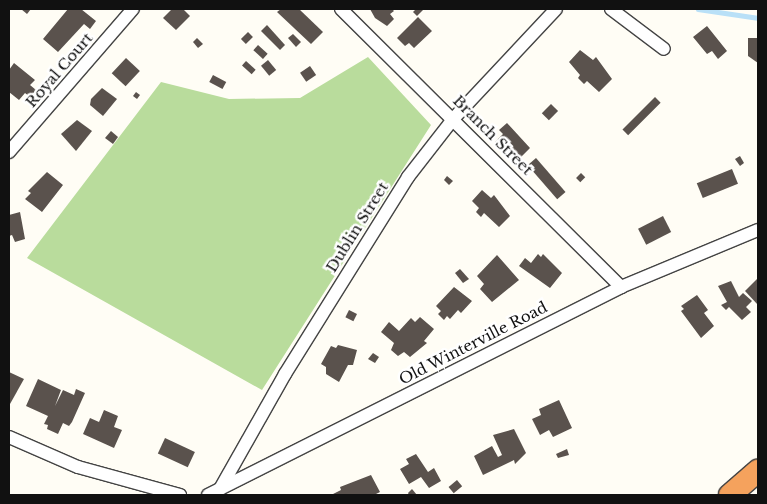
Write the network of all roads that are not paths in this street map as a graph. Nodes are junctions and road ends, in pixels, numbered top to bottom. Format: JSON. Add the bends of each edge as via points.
{"nodes":[{"id":1,"x":133,"y":9,"type":"edge"},
{"id":2,"x":341,"y":9,"type":"edge"},
{"id":3,"x":556,"y":9,"type":"edge"},
{"id":4,"x":611,"y":9,"type":"edge"},
{"id":5,"x":664,"y":49,"type":"dead end"},
{"id":6,"x":454,"y":118,"type":"junction"},
{"id":7,"x":9,"y":152,"type":"edge"},
{"id":8,"x":758,"y":230,"type":"edge"},
{"id":9,"x":620,"y":287,"type":"junction"},
{"id":10,"x":9,"y":437,"type":"edge"},
{"id":11,"x":758,"y":471,"type":"edge"},
{"id":12,"x":220,"y":489,"type":"junction"},
{"id":13,"x":180,"y":495,"type":"edge"},
{"id":14,"x":208,"y":495,"type":"edge"},
{"id":15,"x":730,"y":495,"type":"edge"}],
"edges":[{"from":1,"to":7,"type":"street","name":"Royal Court"},
{"from":2,"to":6,"type":"street","name":"Branch Street"},
{"from":3,"to":6,"type":"street","name":"Dublin Street"},
{"from":4,"to":5,"type":"street"},
{"from":6,"to":9,"type":"street","name":"Branch Street"},
{"from":6,"to":12,"type":"street","name":"Dublin Street","via":[[388,206],[285,374]]},
{"from":8,"to":9,"type":"street","name":"Old Winterville Road"},
{"from":9,"to":12,"type":"street","name":"Old Winterville Road"},
{"from":10,"to":13,"type":"street","via":[[78,467]]},
{"from":11,"to":15,"type":"highway"},
{"from":12,"to":14,"type":"street","name":"Old Winterville Road"}]}
